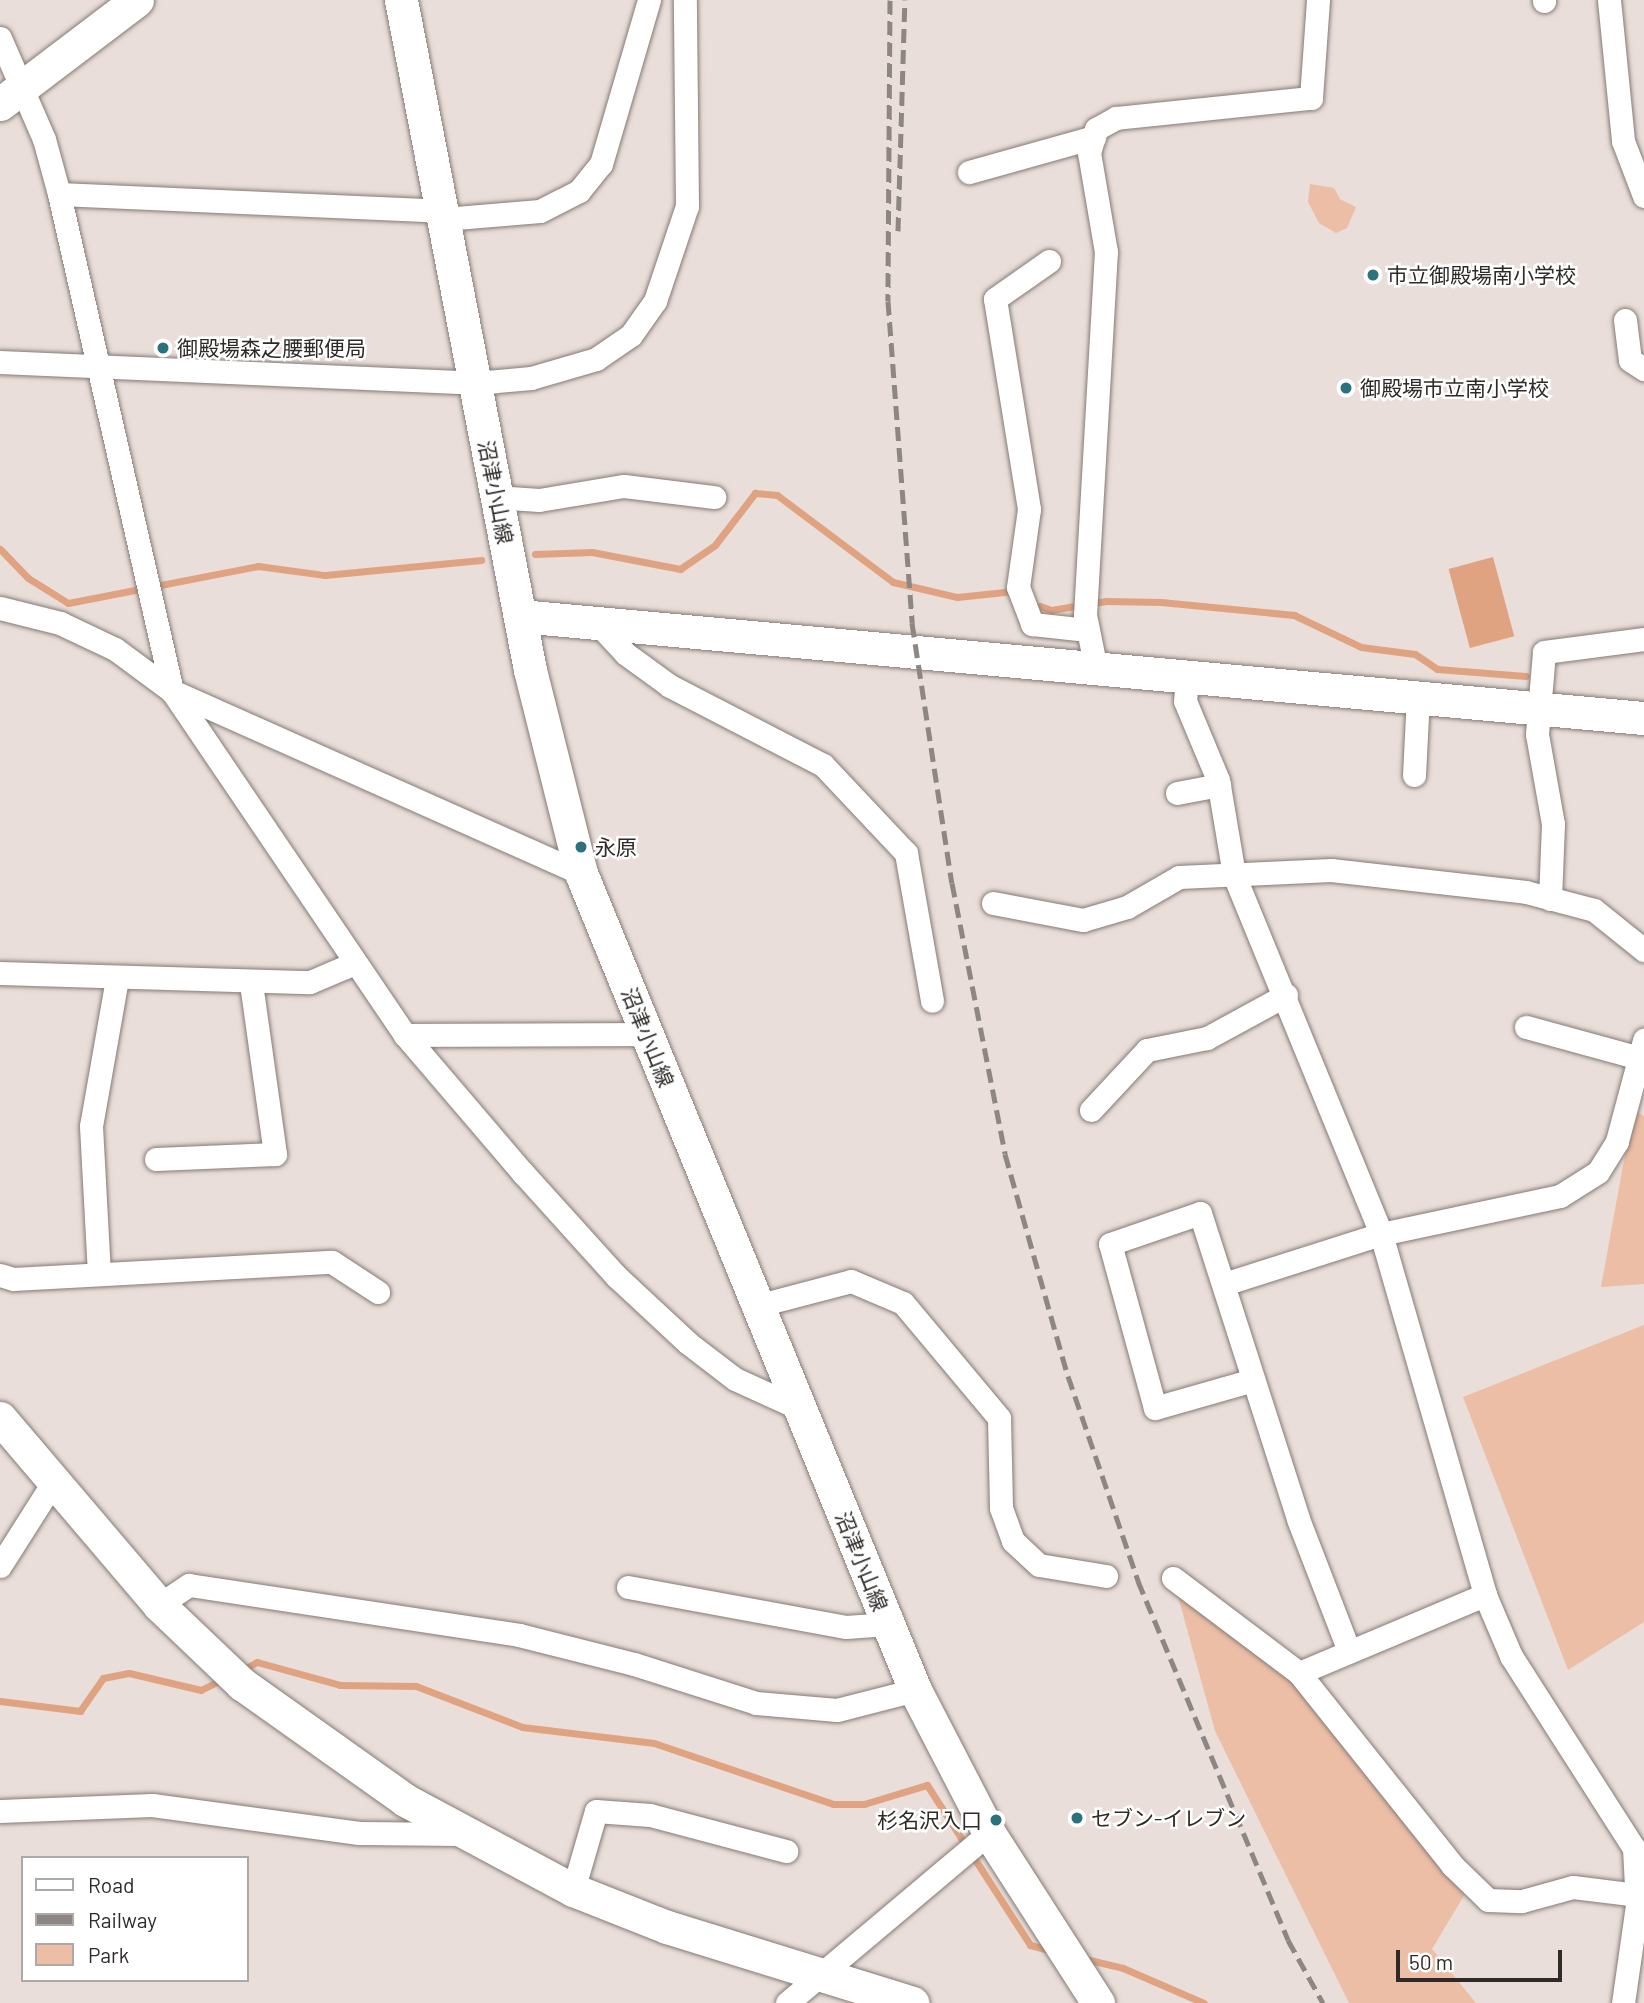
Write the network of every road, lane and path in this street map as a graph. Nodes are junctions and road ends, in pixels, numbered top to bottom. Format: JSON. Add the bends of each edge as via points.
{"nodes":[{"id":1,"x":137,"y":0,"type":"edge"},
{"id":2,"x":401,"y":0,"type":"edge"},
{"id":3,"x":649,"y":0,"type":"edge"},
{"id":4,"x":685,"y":0,"type":"edge"},
{"id":5,"x":1318,"y":0,"type":"edge"},
{"id":6,"x":1609,"y":0,"type":"edge"},
{"id":7,"x":0,"y":38,"type":"edge"},
{"id":8,"x":10,"y":96,"type":"edge"},
{"id":9,"x":1094,"y":137,"type":"junction"},
{"id":10,"x":969,"y":172,"type":"dead end"},
{"id":11,"x":59,"y":194,"type":"junction"},
{"id":12,"x":1644,"y":196,"type":"edge"},
{"id":13,"x":443,"y":215,"type":"junction"},
{"id":14,"x":1049,"y":261,"type":"dead end"},
{"id":15,"x":1625,"y":320,"type":"dead end"},
{"id":16,"x":0,"y":362,"type":"edge"},
{"id":17,"x":96,"y":366,"type":"junction"},
{"id":18,"x":1644,"y":369,"type":"edge"},
{"id":19,"x":476,"y":383,"type":"junction"},
{"id":20,"x":495,"y":497,"type":"junction"},
{"id":21,"x":715,"y":497,"type":"dead end"},
{"id":22,"x":0,"y":608,"type":"edge"},
{"id":23,"x":520,"y":616,"type":"junction"},
{"id":24,"x":1086,"y":622,"type":"junction"},
{"id":25,"x":598,"y":624,"type":"junction"},
{"id":26,"x":1644,"y":639,"type":"edge"},
{"id":27,"x":1095,"y":664,"type":"junction"},
{"id":28,"x":1187,"y":674,"type":"junction"},
{"id":29,"x":172,"y":691,"type":"junction"},
{"id":30,"x":1418,"y":697,"type":"junction"},
{"id":31,"x":1540,"y":709,"type":"junction"},
{"id":32,"x":1644,"y":718,"type":"edge"},
{"id":33,"x":1414,"y":775,"type":"dead end"},
{"id":34,"x":1219,"y":785,"type":"junction"},
{"id":35,"x":1177,"y":793,"type":"dead end"},
{"id":36,"x":582,"y":873,"type":"junction"},
{"id":37,"x":1234,"y":875,"type":"junction"},
{"id":38,"x":1550,"y":899,"type":"junction"},
{"id":39,"x":993,"y":902,"type":"dead end"},
{"id":40,"x":1644,"y":950,"type":"edge"},
{"id":41,"x":355,"y":963,"type":"junction"},
{"id":42,"x":0,"y":973,"type":"edge"},
{"id":43,"x":117,"y":978,"type":"junction"},
{"id":44,"x":251,"y":984,"type":"junction"},
{"id":45,"x":1286,"y":995,"type":"junction"},
{"id":46,"x":932,"y":1001,"type":"dead end"},
{"id":47,"x":1526,"y":1027,"type":"dead end"},
{"id":48,"x":646,"y":1034,"type":"junction"},
{"id":49,"x":405,"y":1035,"type":"junction"},
{"id":50,"x":1642,"y":1049,"type":"edge"},
{"id":51,"x":1091,"y":1110,"type":"dead end"},
{"id":52,"x":156,"y":1159,"type":"dead end"},
{"id":53,"x":1381,"y":1234,"type":"junction"},
{"id":54,"x":99,"y":1274,"type":"junction"},
{"id":55,"x":0,"y":1275,"type":"edge"},
{"id":56,"x":1224,"y":1283,"type":"junction"},
{"id":57,"x":377,"y":1292,"type":"dead end"},
{"id":58,"x":756,"y":1306,"type":"junction"},
{"id":59,"x":1254,"y":1380,"type":"junction"},
{"id":60,"x":799,"y":1408,"type":"junction"},
{"id":61,"x":0,"y":1418,"type":"edge"},
{"id":62,"x":51,"y":1484,"type":"junction"},
{"id":63,"x":0,"y":1566,"type":"edge"},
{"id":64,"x":1106,"y":1576,"type":"dead end"},
{"id":65,"x":1173,"y":1578,"type":"dead end"},
{"id":66,"x":628,"y":1587,"type":"dead end"},
{"id":67,"x":1485,"y":1595,"type":"junction"},
{"id":68,"x":159,"y":1605,"type":"junction"},
{"id":69,"x":888,"y":1624,"type":"junction"},
{"id":70,"x":1349,"y":1651,"type":"junction"},
{"id":71,"x":1299,"y":1673,"type":"junction"},
{"id":72,"x":915,"y":1690,"type":"junction"},
{"id":73,"x":0,"y":1811,"type":"edge"},
{"id":74,"x":989,"y":1833,"type":"junction"},
{"id":75,"x":462,"y":1834,"type":"junction"},
{"id":76,"x":786,"y":1851,"type":"dead end"},
{"id":77,"x":573,"y":1890,"type":"junction"},
{"id":78,"x":1639,"y":1903,"type":"edge"},
{"id":79,"x":821,"y":1973,"type":"junction"},
{"id":80,"x":787,"y":2003,"type":"edge"},
{"id":81,"x":912,"y":2003,"type":"edge"},
{"id":82,"x":1098,"y":2003,"type":"edge"},
{"id":83,"x":1623,"y":2003,"type":"edge"}],
"edges":[{"from":1,"to":8,"type":"street"},
{"from":2,"to":13,"type":"street","name":"沼津小山線"},
{"from":3,"to":13,"type":"street","via":[[601,164],[579,191],[540,211]]},
{"from":4,"to":19,"type":"street","via":[[689,38],[687,206],[655,301],[631,335],[596,359],[531,378]]},
{"from":5,"to":9,"type":"street","via":[[1311,98],[1116,118],[1096,129]]},
{"from":6,"to":12,"type":"street","via":[[1623,141]]},
{"from":7,"to":8,"type":"street"},
{"from":8,"to":11,"type":"street","via":[[44,139]]},
{"from":9,"to":10,"type":"street"},
{"from":9,"to":24,"type":"street","via":[[1089,153],[1106,252]]},
{"from":11,"to":13,"type":"street"},
{"from":11,"to":17,"type":"street"},
{"from":13,"to":19,"type":"street","name":"沼津小山線"},
{"from":14,"to":24,"type":"street","via":[[995,299],[1029,509],[1018,587],[1032,624]]},
{"from":15,"to":18,"type":"street","via":[[1630,360]]},
{"from":16,"to":17,"type":"street"},
{"from":17,"to":19,"type":"street"},
{"from":17,"to":29,"type":"street"},
{"from":19,"to":20,"type":"street","name":"沼津小山線"},
{"from":20,"to":21,"type":"street","via":[[539,500],[624,486]]},
{"from":20,"to":23,"type":"street","name":"沼津小山線"},
{"from":22,"to":29,"type":"street","via":[[60,623],[115,649]]},
{"from":23,"to":25,"type":"street"},
{"from":23,"to":36,"type":"street","name":"沼津小山線","via":[[566,827]]},
{"from":24,"to":27,"type":"street"},
{"from":25,"to":27,"type":"street"},
{"from":25,"to":46,"type":"street","via":[[625,654],[670,686],[823,765],[906,853]]},
{"from":26,"to":31,"type":"street","via":[[1544,652]]},
{"from":27,"to":28,"type":"street"},
{"from":28,"to":30,"type":"street"},
{"from":28,"to":34,"type":"street","via":[[1185,701]]},
{"from":29,"to":36,"type":"street"},
{"from":29,"to":41,"type":"street"},
{"from":30,"to":31,"type":"street"},
{"from":30,"to":33,"type":"street"},
{"from":31,"to":32,"type":"street"},
{"from":31,"to":38,"type":"street","via":[[1538,734],[1553,824]]},
{"from":34,"to":35,"type":"street"},
{"from":34,"to":37,"type":"street"},
{"from":36,"to":48,"type":"street","name":"沼津小山線"},
{"from":37,"to":38,"type":"street","via":[[1331,870]]},
{"from":37,"to":39,"type":"street","via":[[1179,877],[1127,907],[1083,920]]},
{"from":37,"to":45,"type":"street"},
{"from":38,"to":40,"type":"street","via":[[1594,911]]},
{"from":41,"to":44,"type":"street","via":[[310,982]]},
{"from":41,"to":49,"type":"street"},
{"from":42,"to":43,"type":"street"},
{"from":43,"to":44,"type":"street"},
{"from":43,"to":54,"type":"street","via":[[91,1126]]},
{"from":44,"to":52,"type":"street","via":[[275,1154]]},
{"from":45,"to":51,"type":"street","via":[[1207,1038],[1147,1050]]},
{"from":45,"to":53,"type":"street"},
{"from":47,"to":50,"type":"street"},
{"from":48,"to":49,"type":"street"},
{"from":48,"to":58,"type":"street","name":"沼津小山線"},
{"from":49,"to":60,"type":"street","via":[[616,1276],[735,1379]]},
{"from":50,"to":53,"type":"street","via":[[1617,1142],[1598,1172],[1560,1196]]},
{"from":53,"to":56,"type":"street"},
{"from":53,"to":67,"type":"street"},
{"from":54,"to":55,"type":"street","via":[[13,1279]]},
{"from":54,"to":57,"type":"street","via":[[332,1262]]},
{"from":56,"to":59,"type":"street"},
{"from":56,"to":59,"type":"street","via":[[1200,1213],[1110,1244],[1155,1408]]},
{"from":58,"to":60,"type":"street","name":"沼津小山線"},
{"from":58,"to":64,"type":"street","via":[[851,1282],[903,1303],[999,1418],[1001,1508],[1013,1541],[1039,1565]]},
{"from":59,"to":70,"type":"street"},
{"from":60,"to":69,"type":"street","name":"沼津小山線"},
{"from":61,"to":62,"type":"street"},
{"from":62,"to":63,"type":"street"},
{"from":62,"to":68,"type":"street"},
{"from":65,"to":71,"type":"street"},
{"from":66,"to":69,"type":"street","via":[[846,1627]]},
{"from":67,"to":70,"type":"street"},
{"from":67,"to":78,"type":"street","via":[[1511,1656],[1634,1848]]},
{"from":68,"to":72,"type":"street","via":[[188,1586],[519,1636],[634,1664],[756,1703],[837,1710]]},
{"from":68,"to":75,"type":"street","via":[[242,1684],[312,1739]]},
{"from":69,"to":72,"type":"street","name":"沼津小山線"},
{"from":70,"to":71,"type":"street"},
{"from":71,"to":78,"type":"street","via":[[1452,1865],[1489,1900],[1522,1901],[1573,1887]]},
{"from":72,"to":74,"type":"street","name":"沼津小山線"},
{"from":73,"to":75,"type":"street","via":[[152,1805],[359,1833]]},
{"from":74,"to":79,"type":"street"},
{"from":74,"to":82,"type":"street","name":"沼津小山線"},
{"from":75,"to":77,"type":"street"},
{"from":76,"to":77,"type":"street","via":[[650,1815],[596,1811]]},
{"from":77,"to":79,"type":"street","via":[[667,1927]]},
{"from":78,"to":83,"type":"street"},
{"from":79,"to":80,"type":"street"},
{"from":79,"to":81,"type":"street"}]}
